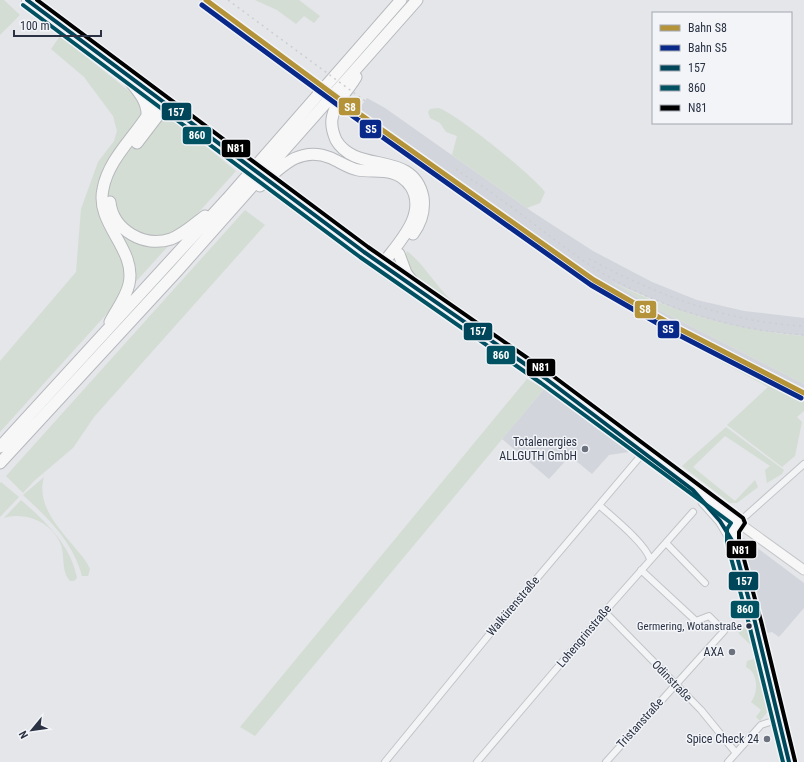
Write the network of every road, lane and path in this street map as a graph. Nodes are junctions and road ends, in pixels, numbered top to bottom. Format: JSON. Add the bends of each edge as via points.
{"nodes":[{"id":1,"x":27,"y":0,"type":"edge"},
{"id":2,"x":401,"y":0,"type":"edge"},
{"id":3,"x":417,"y":0,"type":"edge"},
{"id":4,"x":367,"y":57,"type":"junction"},
{"id":5,"x":124,"y":74,"type":"junction"},
{"id":6,"x":163,"y":103,"type":"junction"},
{"id":7,"x":149,"y":118,"type":"junction"},
{"id":8,"x":140,"y":133,"type":"junction"},
{"id":9,"x":227,"y":199,"type":"junction"},
{"id":10,"x":225,"y":216,"type":"junction"},
{"id":11,"x":406,"y":238,"type":"junction"},
{"id":12,"x":396,"y":251,"type":"junction"},
{"id":13,"x":385,"y":267,"type":"junction"},
{"id":14,"x":422,"y":294,"type":"junction"},
{"id":15,"x":99,"y":340,"type":"junction"},
{"id":16,"x":0,"y":447,"type":"edge"},
{"id":17,"x":644,"y":452,"type":"junction"},
{"id":18,"x":0,"y":463,"type":"edge"},
{"id":19,"x":804,"y":464,"type":"edge"},
{"id":20,"x":694,"y":490,"type":"junction"},
{"id":21,"x":599,"y":505,"type":"junction"},
{"id":22,"x":693,"y":512,"type":"dead end"},
{"id":23,"x":739,"y":522,"type":"junction"},
{"id":24,"x":733,"y":542,"type":"junction"},
{"id":25,"x":666,"y":543,"type":"junction"},
{"id":26,"x":650,"y":559,"type":"junction"},
{"id":27,"x":641,"y":570,"type":"junction"},
{"id":28,"x":804,"y":570,"type":"edge"},
{"id":29,"x":705,"y":583,"type":"dead end"},
{"id":30,"x":605,"y":612,"type":"junction"},
{"id":31,"x":676,"y":685,"type":"junction"},
{"id":32,"x":779,"y":719,"type":"junction"},
{"id":33,"x":736,"y":753,"type":"junction"},
{"id":34,"x":385,"y":762,"type":"edge"},
{"id":35,"x":477,"y":762,"type":"edge"},
{"id":36,"x":606,"y":762,"type":"edge"},
{"id":37,"x":728,"y":762,"type":"edge"},
{"id":38,"x":789,"y":762,"type":"edge"}],
"edges":[{"from":1,"to":5,"type":"main road"},
{"from":2,"to":9,"type":"highway"},
{"from":3,"to":4,"type":"highway"},
{"from":4,"to":10,"type":"highway"},
{"from":4,"to":11,"type":"highway","via":[[335,109],[333,133],[339,144],[353,156],[397,166],[416,181],[422,193],[423,213],[416,230]]},
{"from":5,"to":6,"type":"main road"},
{"from":5,"to":7,"type":"highway","via":[[142,97]]},
{"from":6,"to":7,"type":"highway"},
{"from":6,"to":13,"type":"main road","bridge":true},
{"from":7,"to":8,"type":"highway"},
{"from":8,"to":9,"type":"highway","via":[[119,167],[111,184],[109,196],[114,216],[127,232],[140,239],[153,241],[171,238],[189,229]]},
{"from":8,"to":15,"type":"highway","via":[[113,164],[102,190],[107,219],[125,253],[130,270],[129,284],[123,298]]},
{"from":9,"to":15,"type":"highway"},
{"from":10,"to":11,"type":"highway","via":[[288,161],[299,155],[314,153],[357,170],[393,173],[406,181],[413,190],[416,200],[416,211]]},
{"from":10,"to":18,"type":"highway"},
{"from":11,"to":12,"type":"highway"},
{"from":12,"to":13,"type":"highway"},
{"from":12,"to":14,"type":"highway","via":[[406,273]]},
{"from":13,"to":14,"type":"main road"},
{"from":14,"to":17,"type":"main road","via":[[566,394]]},
{"from":15,"to":16,"type":"highway"},
{"from":17,"to":20,"type":"main road"},
{"from":17,"to":21,"type":"street","name":"Walkürenstraße"},
{"from":19,"to":23,"type":"street"},
{"from":20,"to":23,"type":"main road"},
{"from":20,"to":24,"type":"main road","via":[[720,521]]},
{"from":21,"to":26,"type":"street","via":[[636,541]]},
{"from":21,"to":34,"type":"street","name":"Walkürenstraße"},
{"from":22,"to":25,"type":"street","name":"Lohengrinstraße"},
{"from":23,"to":24,"type":"main road","via":[[733,530]]},
{"from":23,"to":28,"type":"main road"},
{"from":24,"to":32,"type":"main road"},
{"from":25,"to":26,"type":"street","name":"Lohengrinstraße"},
{"from":25,"to":29,"type":"street"},
{"from":26,"to":27,"type":"street","name":"Lohengrinstraße"},
{"from":27,"to":30,"type":"street","name":"Lohengrinstraße"},
{"from":27,"to":31,"type":"street","name":"Tristanstraße","via":[[696,621],[709,616],[724,632]]},
{"from":30,"to":31,"type":"street","name":"Odinstraße"},
{"from":30,"to":35,"type":"street","name":"Lohengrinstraße"},
{"from":31,"to":33,"type":"street","name":"Odinstraße","via":[[704,713]]},
{"from":31,"to":36,"type":"street","name":"Tristanstraße"},
{"from":32,"to":33,"type":"street","via":[[761,725]]},
{"from":32,"to":38,"type":"main road"},
{"from":33,"to":37,"type":"street"}]}
